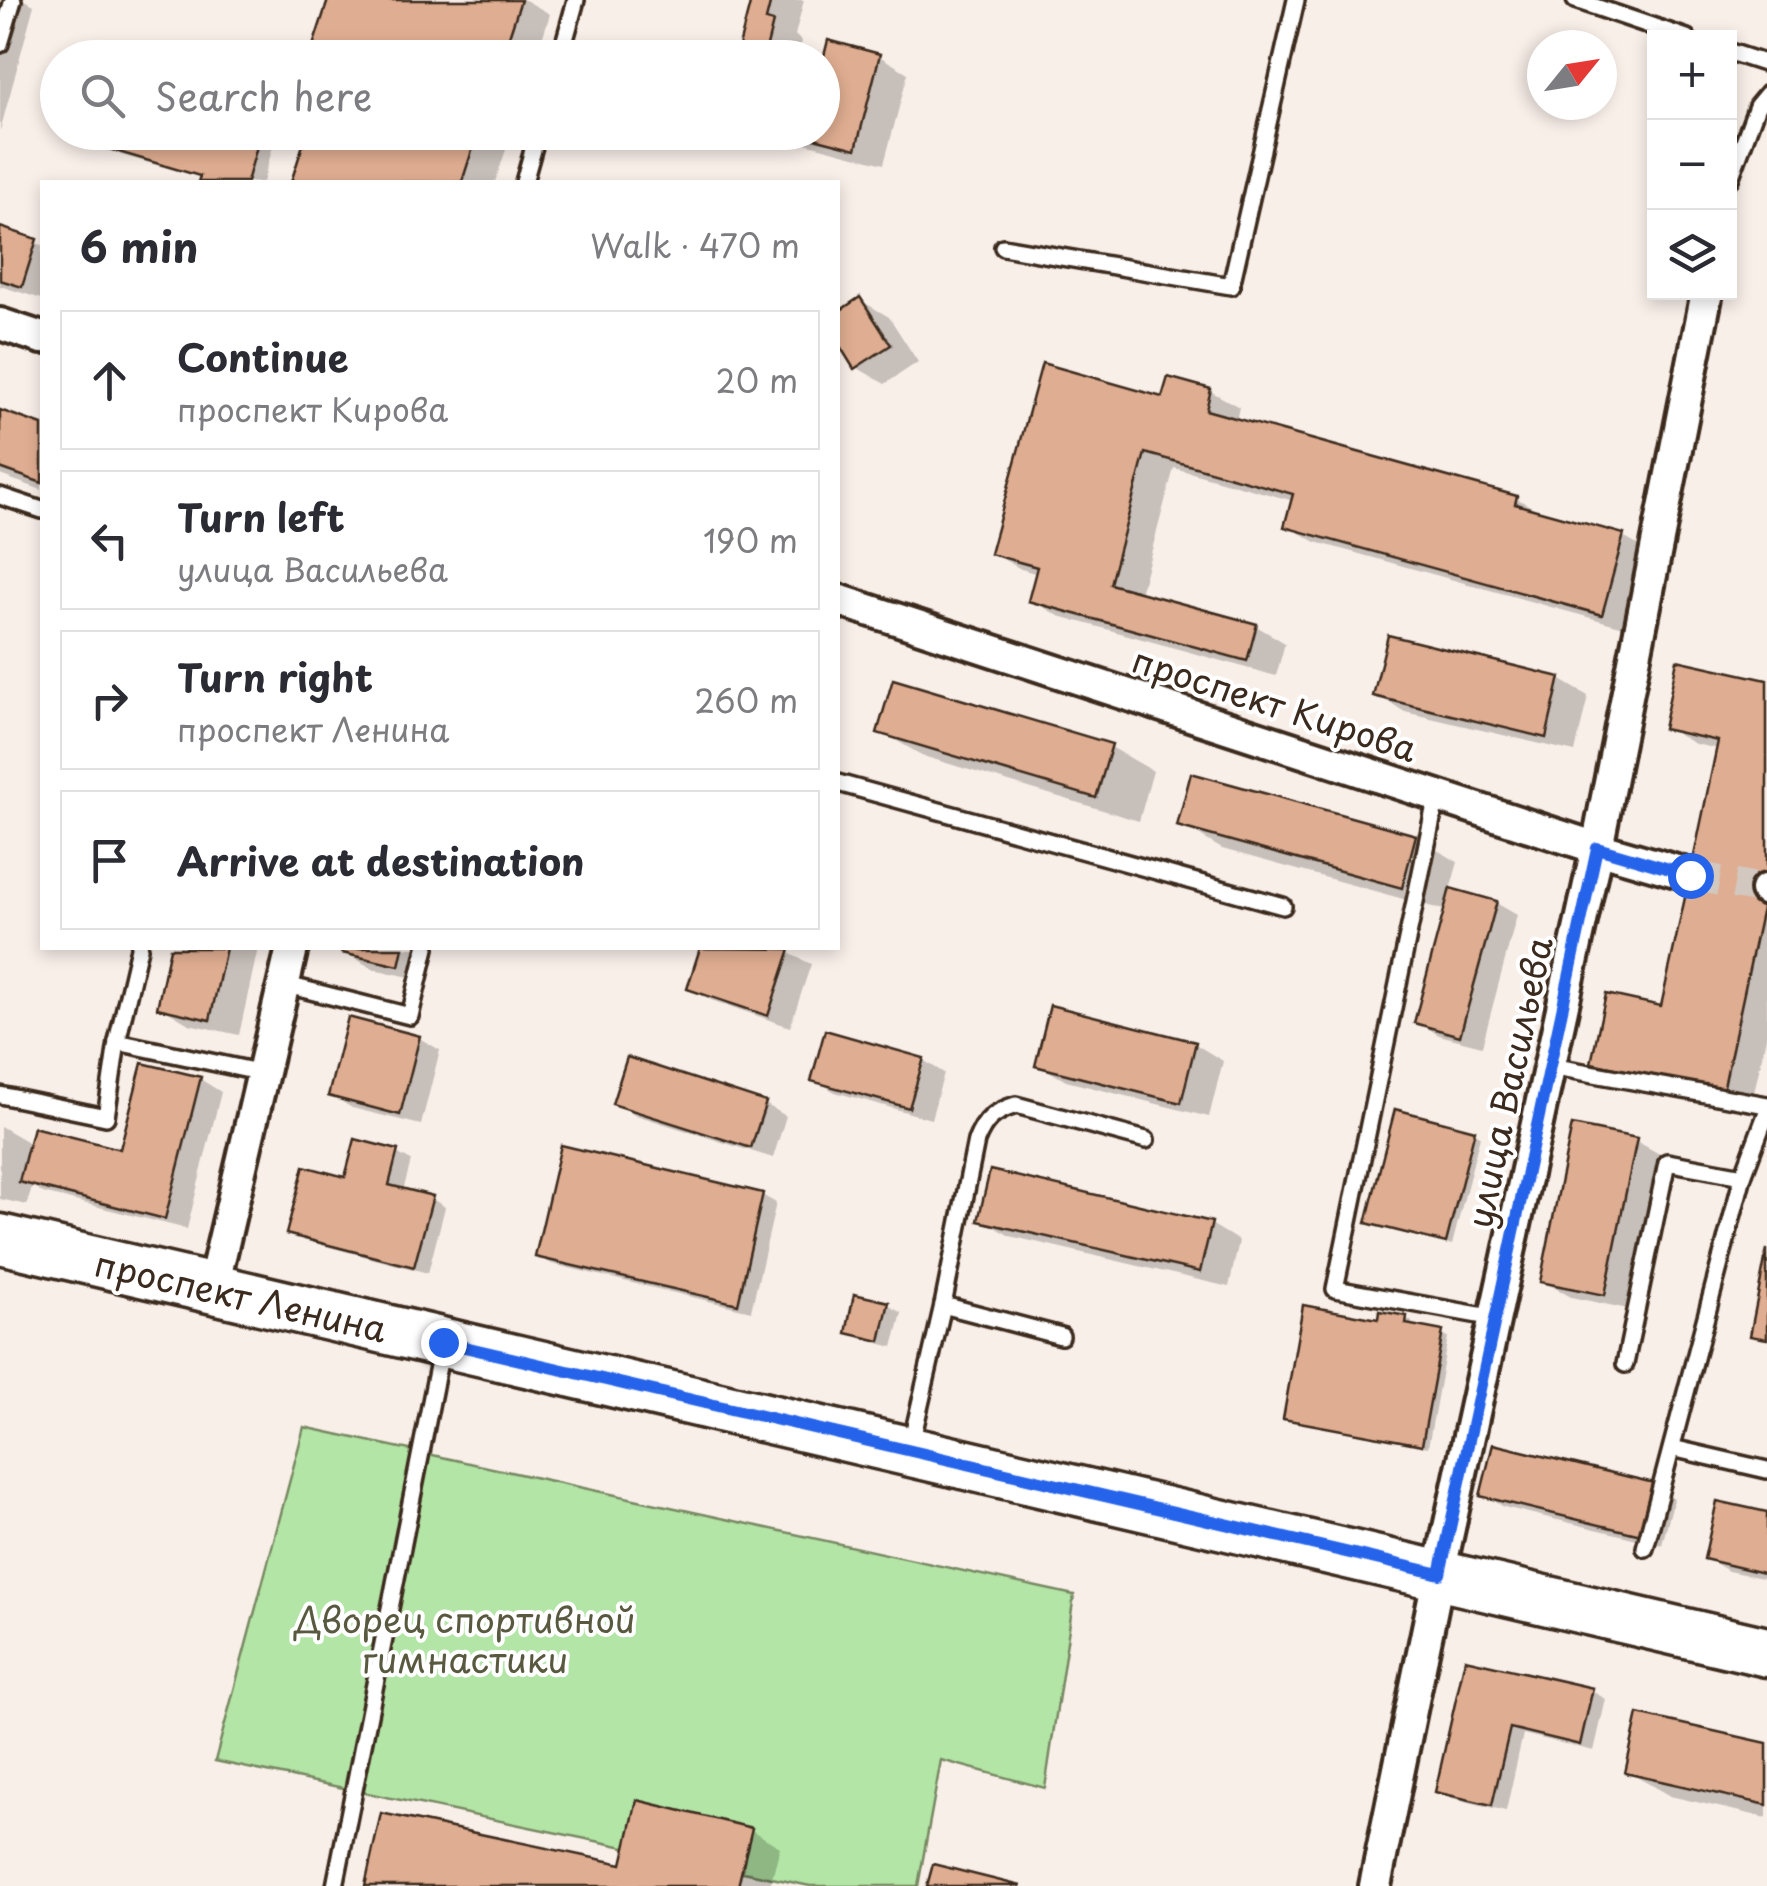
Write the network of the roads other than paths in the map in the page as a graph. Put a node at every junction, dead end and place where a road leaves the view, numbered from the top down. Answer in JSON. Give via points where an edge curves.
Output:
{"nodes":[{"id":1,"x":13,"y":0,"type":"edge"},
{"id":2,"x":576,"y":0,"type":"edge"},
{"id":3,"x":1296,"y":0,"type":"edge"},
{"id":4,"x":1575,"y":0,"type":"edge"},
{"id":5,"x":1663,"y":30,"type":"edge"},
{"id":6,"x":565,"y":40,"type":"edge"},
{"id":7,"x":0,"y":44,"type":"edge"},
{"id":8,"x":1737,"y":54,"type":"edge"},
{"id":9,"x":1767,"y":64,"type":"edge"},
{"id":10,"x":1767,"y":94,"type":"edge"},
{"id":11,"x":533,"y":150,"type":"edge"},
{"id":12,"x":1737,"y":159,"type":"edge"},
{"id":13,"x":525,"y":180,"type":"edge"},
{"id":14,"x":1003,"y":247,"type":"dead end"},
{"id":15,"x":1705,"y":300,"type":"edge"},
{"id":16,"x":0,"y":324,"type":"edge"},
{"id":17,"x":40,"y":337,"type":"edge"},
{"id":18,"x":0,"y":496,"type":"edge"},
{"id":19,"x":40,"y":509,"type":"edge"},
{"id":20,"x":840,"y":601,"type":"edge"},
{"id":21,"x":840,"y":784,"type":"edge"},
{"id":22,"x":1437,"y":795,"type":"junction"},
{"id":23,"x":1597,"y":848,"type":"junction"},
{"id":24,"x":1690,"y":875,"type":"tunnel mouth"},
{"id":25,"x":1282,"y":906,"type":"dead end"},
{"id":26,"x":140,"y":950,"type":"edge"},
{"id":27,"x":292,"y":950,"type":"edge"},
{"id":28,"x":426,"y":950,"type":"edge"},
{"id":29,"x":284,"y":984,"type":"junction"},
{"id":30,"x":117,"y":1042,"type":"junction"},
{"id":31,"x":1550,"y":1066,"type":"junction"},
{"id":32,"x":263,"y":1073,"type":"junction"},
{"id":33,"x":0,"y":1096,"type":"edge"},
{"id":34,"x":1767,"y":1109,"type":"edge"},
{"id":35,"x":1146,"y":1140,"type":"dead end"},
{"id":36,"x":1743,"y":1176,"type":"junction"},
{"id":37,"x":0,"y":1239,"type":"edge"},
{"id":38,"x":213,"y":1287,"type":"junction"},
{"id":39,"x":943,"y":1305,"type":"junction"},
{"id":40,"x":1495,"y":1318,"type":"junction"},
{"id":41,"x":1061,"y":1336,"type":"dead end"},
{"id":42,"x":443,"y":1342,"type":"junction"},
{"id":43,"x":1625,"y":1364,"type":"dead end"},
{"id":44,"x":1672,"y":1448,"type":"junction"},
{"id":45,"x":909,"y":1452,"type":"junction"},
{"id":46,"x":1767,"y":1470,"type":"edge"},
{"id":47,"x":1645,"y":1548,"type":"dead end"},
{"id":48,"x":1440,"y":1574,"type":"junction"},
{"id":49,"x":1767,"y":1652,"type":"edge"},
{"id":50,"x":334,"y":1886,"type":"edge"},
{"id":51,"x":1376,"y":1886,"type":"edge"}],
"edges":[{"from":1,"to":7,"type":"lane"},
{"from":2,"to":6,"type":"lane"},
{"from":3,"to":14,"type":"lane","via":[[1231,286]]},
{"from":4,"to":5,"type":"lane"},
{"from":8,"to":9,"type":"lane"},
{"from":10,"to":12,"type":"lane"},
{"from":11,"to":13,"type":"lane"},
{"from":15,"to":23,"type":"street","name":"улица Васильева"},
{"from":16,"to":17,"type":"street"},
{"from":18,"to":19,"type":"lane"},
{"from":20,"to":22,"type":"street","name":"проспект Кирова"},
{"from":21,"to":25,"type":"lane"},
{"from":22,"to":23,"type":"street","name":"проспект Кирова"},
{"from":22,"to":40,"type":"lane","via":[[1335,1289]]},
{"from":23,"to":24,"type":"street","name":"проспект Кирова"},
{"from":23,"to":31,"type":"street","name":"улица Васильева"},
{"from":26,"to":30,"type":"lane"},
{"from":27,"to":29,"type":"street"},
{"from":28,"to":29,"type":"lane","via":[[410,1016]]},
{"from":29,"to":32,"type":"street"},
{"from":30,"to":32,"type":"lane"},
{"from":30,"to":33,"type":"lane","via":[[106,1117]]},
{"from":31,"to":34,"type":"lane"},
{"from":31,"to":40,"type":"street","name":"улица Васильева"},
{"from":32,"to":38,"type":"street"},
{"from":34,"to":36,"type":"lane"},
{"from":35,"to":39,"type":"lane","via":[[1016,1105],[994,1112],[976,1140]]},
{"from":36,"to":43,"type":"lane","via":[[1667,1162]]},
{"from":36,"to":44,"type":"lane"},
{"from":37,"to":38,"type":"main road","name":"проспект Ленина"},
{"from":38,"to":42,"type":"main road","name":"проспект Ленина"},
{"from":39,"to":41,"type":"lane"},
{"from":39,"to":45,"type":"lane"},
{"from":40,"to":48,"type":"street","name":"улица Васильева"},
{"from":42,"to":45,"type":"main road","name":"проспект Ленина"},
{"from":42,"to":50,"type":"lane"},
{"from":44,"to":46,"type":"lane"},
{"from":44,"to":47,"type":"lane"},
{"from":45,"to":48,"type":"main road","name":"проспект Ленина"},
{"from":48,"to":49,"type":"main road","name":"проспект Ленина"},
{"from":48,"to":51,"type":"street","name":"улица Васильева"}]}
